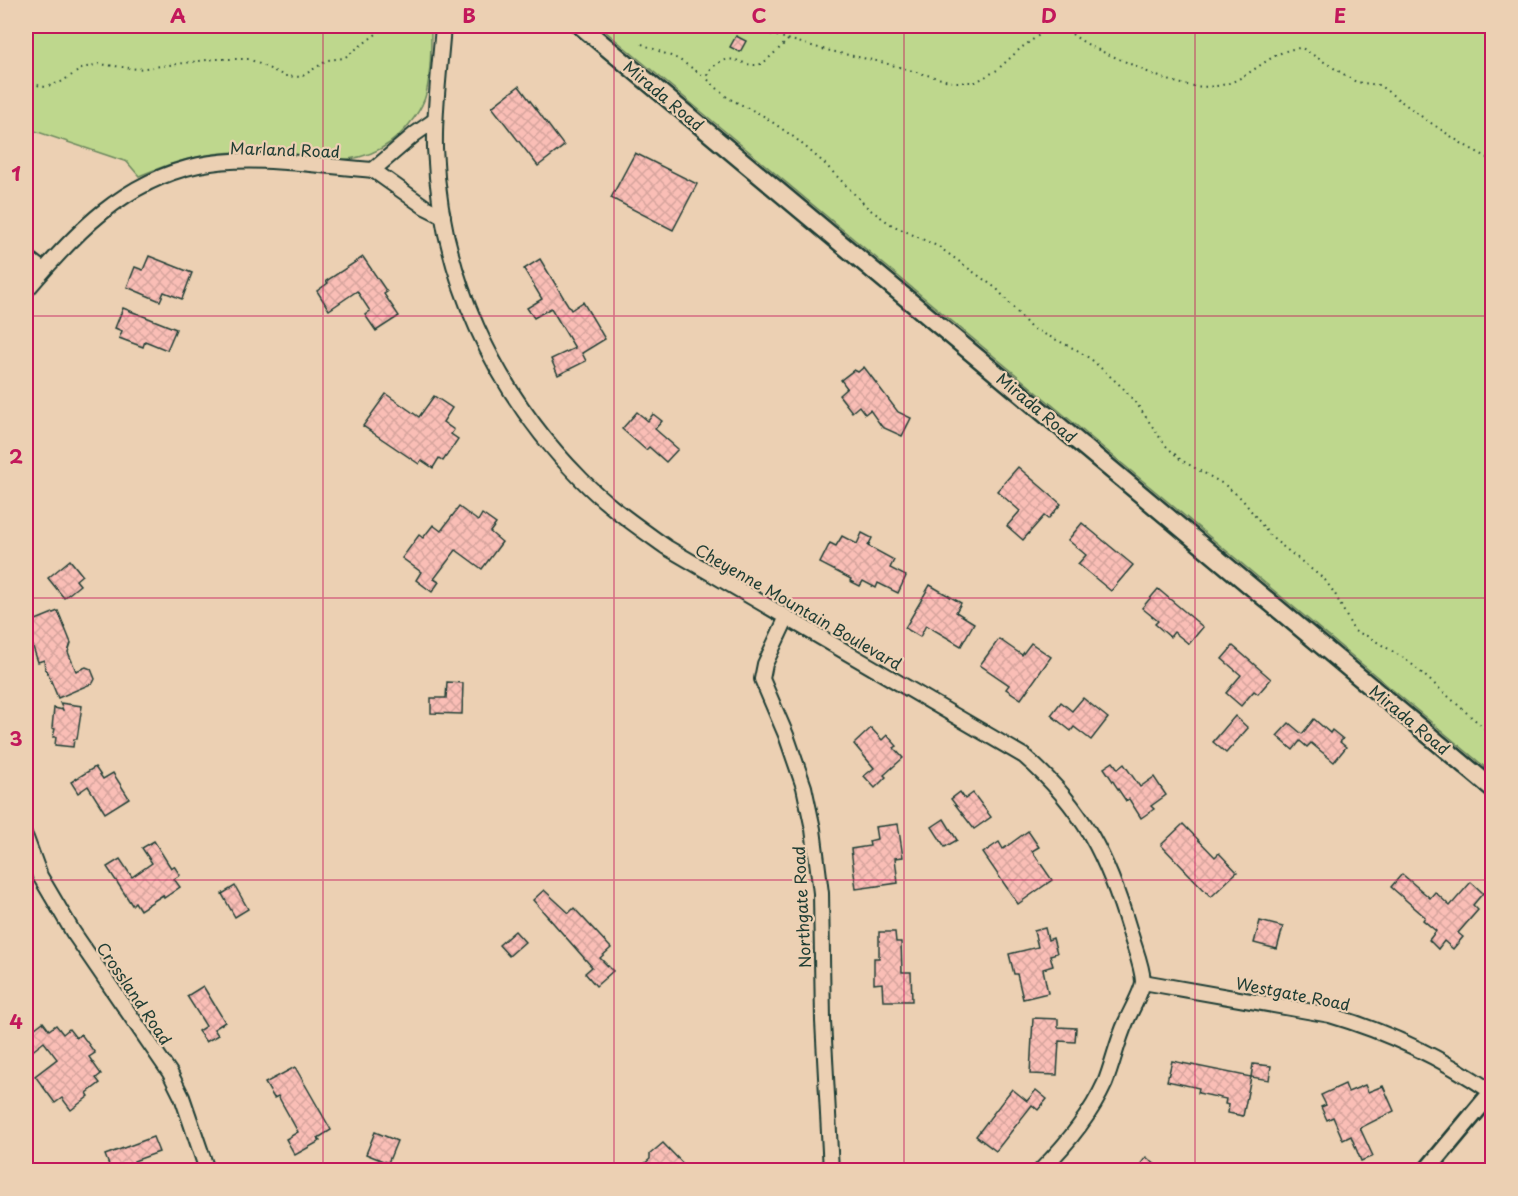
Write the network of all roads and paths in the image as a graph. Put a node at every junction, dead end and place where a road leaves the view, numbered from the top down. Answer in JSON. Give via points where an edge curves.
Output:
{"nodes":[{"id":1,"x":387,"y":26,"type":"edge"},
{"id":2,"x":443,"y":26,"type":"edge"},
{"id":3,"x":581,"y":26,"type":"edge"},
{"id":4,"x":741,"y":26,"type":"edge"},
{"id":5,"x":1052,"y":26,"type":"edge"},
{"id":6,"x":1063,"y":26,"type":"edge"},
{"id":7,"x":788,"y":40,"type":"junction"},
{"id":8,"x":642,"y":44,"type":"dead end"},
{"id":9,"x":707,"y":75,"type":"junction"},
{"id":10,"x":26,"y":82,"type":"edge"},
{"id":11,"x":435,"y":120,"type":"junction"},
{"id":12,"x":1492,"y":160,"type":"edge"},
{"id":13,"x":373,"y":170,"type":"junction"},
{"id":14,"x":443,"y":216,"type":"junction"},
{"id":15,"x":26,"y":257,"type":"edge"},
{"id":16,"x":43,"y":270,"type":"junction"},
{"id":17,"x":26,"y":291,"type":"edge"},
{"id":18,"x":786,"y":619,"type":"junction"},
{"id":19,"x":1492,"y":735,"type":"edge"},
{"id":20,"x":1492,"y":788,"type":"edge"},
{"id":21,"x":26,"y":838,"type":"edge"},
{"id":22,"x":1143,"y":982,"type":"junction"},
{"id":23,"x":1492,"y":1092,"type":"edge"},
{"id":24,"x":207,"y":1170,"type":"edge"},
{"id":25,"x":831,"y":1170,"type":"edge"},
{"id":26,"x":1041,"y":1170,"type":"edge"},
{"id":27,"x":1427,"y":1170,"type":"edge"}],
"edges":[{"from":1,"to":10,"type":"path","via":[[344,58],[328,60],[301,77],[285,76],[249,59],[215,59],[138,69],[99,64],[45,87]]},
{"from":2,"to":11,"type":"street","name":"Cheyenne Mountain Boulevard"},
{"from":3,"to":20,"type":"street","name":"Mirada Road"},
{"from":4,"to":7,"type":"path"},
{"from":5,"to":7,"type":"path","via":[[976,82],[952,82]]},
{"from":6,"to":12,"type":"path","via":[[1091,47],[1165,80],[1194,86],[1233,82],[1284,51],[1302,48],[1356,82],[1379,85]]},
{"from":7,"to":9,"type":"path","via":[[763,63],[723,59]]},
{"from":8,"to":9,"type":"path"},
{"from":9,"to":19,"type":"path","via":[[711,84],[728,98],[762,115],[824,162],[869,209],[939,247],[997,289],[1030,327],[1092,360],[1123,388],[1165,445],[1181,460],[1242,499],[1270,537],[1325,580],[1354,631],[1412,664]]},
{"from":11,"to":13,"type":"street"},
{"from":11,"to":14,"type":"street","name":"Cheyenne Mountain Boulevard"},
{"from":13,"to":14,"type":"street"},
{"from":13,"to":16,"type":"street","name":"Marland Road","via":[[256,161],[200,165],[173,172],[117,200],[74,236]]},
{"from":14,"to":18,"type":"street","name":"Cheyenne Mountain Boulevard","via":[[463,298],[480,338],[497,372],[543,437],[582,481],[636,526]]},
{"from":15,"to":16,"type":"street"},
{"from":16,"to":17,"type":"street","name":"Marland Road"},
{"from":18,"to":22,"type":"street","name":"Cheyenne Mountain Boulevard","via":[[1007,745],[1055,784],[1084,822],[1107,864]]},
{"from":18,"to":25,"type":"street","name":"Northgate Road","via":[[762,679],[804,788],[818,865]]},
{"from":21,"to":24,"type":"street","name":"Crossland Road","via":[[40,876],[73,932],[170,1073]]},
{"from":22,"to":23,"type":"street","name":"Westgate Road","via":[[1353,1022],[1407,1043]]},
{"from":22,"to":26,"type":"street","via":[[1095,1102],[1064,1146]]},
{"from":23,"to":27,"type":"street"}]}
